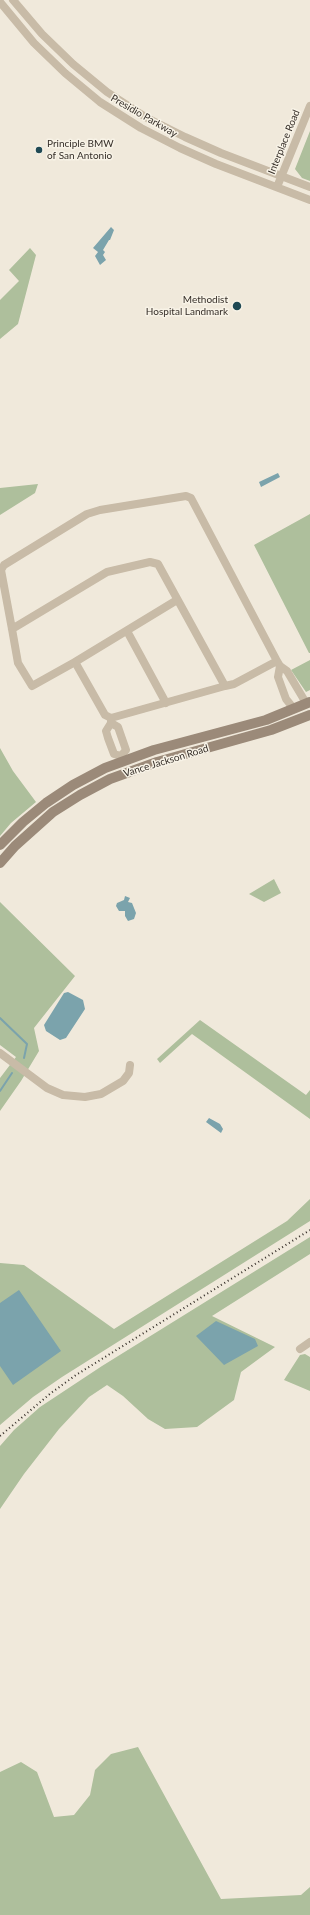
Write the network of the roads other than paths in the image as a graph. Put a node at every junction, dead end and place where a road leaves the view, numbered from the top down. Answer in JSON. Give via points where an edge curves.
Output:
{"nodes":[{"id":1,"x":13,"y":0,"type":"edge"},
{"id":2,"x":0,"y":2,"type":"edge"},
{"id":3,"x":310,"y":106,"type":"edge"},
{"id":4,"x":281,"y":176,"type":"junction"},
{"id":5,"x":277,"y":187,"type":"junction"},
{"id":6,"x":310,"y":187,"type":"edge"},
{"id":7,"x":310,"y":200,"type":"edge"},
{"id":8,"x":177,"y":600,"type":"junction"},
{"id":9,"x":12,"y":629,"type":"junction"},
{"id":10,"x":127,"y":631,"type":"junction"},
{"id":11,"x":75,"y":662,"type":"junction"},
{"id":12,"x":279,"y":663,"type":"junction"},
{"id":13,"x":292,"y":680,"type":"junction"},
{"id":14,"x":225,"y":686,"type":"junction"},
{"id":15,"x":281,"y":686,"type":"junction"},
{"id":16,"x":308,"y":702,"type":"edge"},
{"id":17,"x":166,"y":703,"type":"junction"},
{"id":18,"x":294,"y":709,"type":"junction"},
{"id":19,"x":310,"y":715,"type":"edge"},
{"id":20,"x":111,"y":721,"type":"junction"},
{"id":21,"x":120,"y":733,"type":"junction"},
{"id":22,"x":108,"y":738,"type":"junction"},
{"id":23,"x":122,"y":758,"type":"junction"},
{"id":24,"x":0,"y":845,"type":"edge"},
{"id":25,"x":0,"y":864,"type":"edge"},
{"id":26,"x":0,"y":1053,"type":"edge"},
{"id":27,"x":130,"y":1065,"type":"dead end"},
{"id":28,"x":310,"y":1342,"type":"edge"},
{"id":29,"x":300,"y":1349,"type":"dead end"}],
"edges":[{"from":1,"to":4,"type":"street","name":"Presidio Parkway","via":[[47,39],[107,92],[147,118],[185,137]]},
{"from":2,"to":5,"type":"street","name":"Presidio Parkway","via":[[34,43],[64,73],[100,102],[141,128],[180,148]]},
{"from":3,"to":4,"type":"street","name":"Interplace Road"},
{"from":4,"to":5,"type":"street","name":"Interplace Road"},
{"from":4,"to":6,"type":"street","name":"Presidio Parkway"},
{"from":5,"to":7,"type":"street","name":"Presidio Parkway"},
{"from":8,"to":9,"type":"street","via":[[158,564],[150,562],[107,572]]},
{"from":8,"to":10,"type":"street"},
{"from":8,"to":14,"type":"street"},
{"from":9,"to":11,"type":"street","via":[[18,663],[32,686]]},
{"from":9,"to":12,"type":"street","via":[[1,570],[4,565],[88,514],[186,496],[191,498]]},
{"from":10,"to":11,"type":"street"},
{"from":10,"to":17,"type":"street"},
{"from":11,"to":20,"type":"street"},
{"from":12,"to":13,"type":"street","via":[[287,670]]},
{"from":12,"to":14,"type":"street"},
{"from":12,"to":15,"type":"street","via":[[277,675]]},
{"from":13,"to":15,"type":"street"},
{"from":13,"to":16,"type":"street"},
{"from":14,"to":17,"type":"street"},
{"from":15,"to":18,"type":"street","via":[[286,699]]},
{"from":16,"to":18,"type":"main road","name":"Vance Jackson Road"},
{"from":17,"to":20,"type":"street"},
{"from":18,"to":23,"type":"main road","name":"Vance Jackson Road","via":[[266,720]]},
{"from":19,"to":25,"type":"main road","name":"Vance Jackson Road","via":[[271,730],[157,762],[110,780],[53,812],[15,846]]},
{"from":20,"to":21,"type":"street"},
{"from":20,"to":22,"type":"street","via":[[106,731]]},
{"from":21,"to":22,"type":"street"},
{"from":21,"to":23,"type":"street","via":[[126,750]]},
{"from":22,"to":23,"type":"street","via":[[114,754]]},
{"from":23,"to":24,"type":"main road","name":"Vance Jackson Road","via":[[46,802]]},
{"from":26,"to":27,"type":"street","via":[[47,1088],[63,1095],[85,1097],[101,1094],[123,1080],[129,1073]]},
{"from":28,"to":29,"type":"street"}]}
